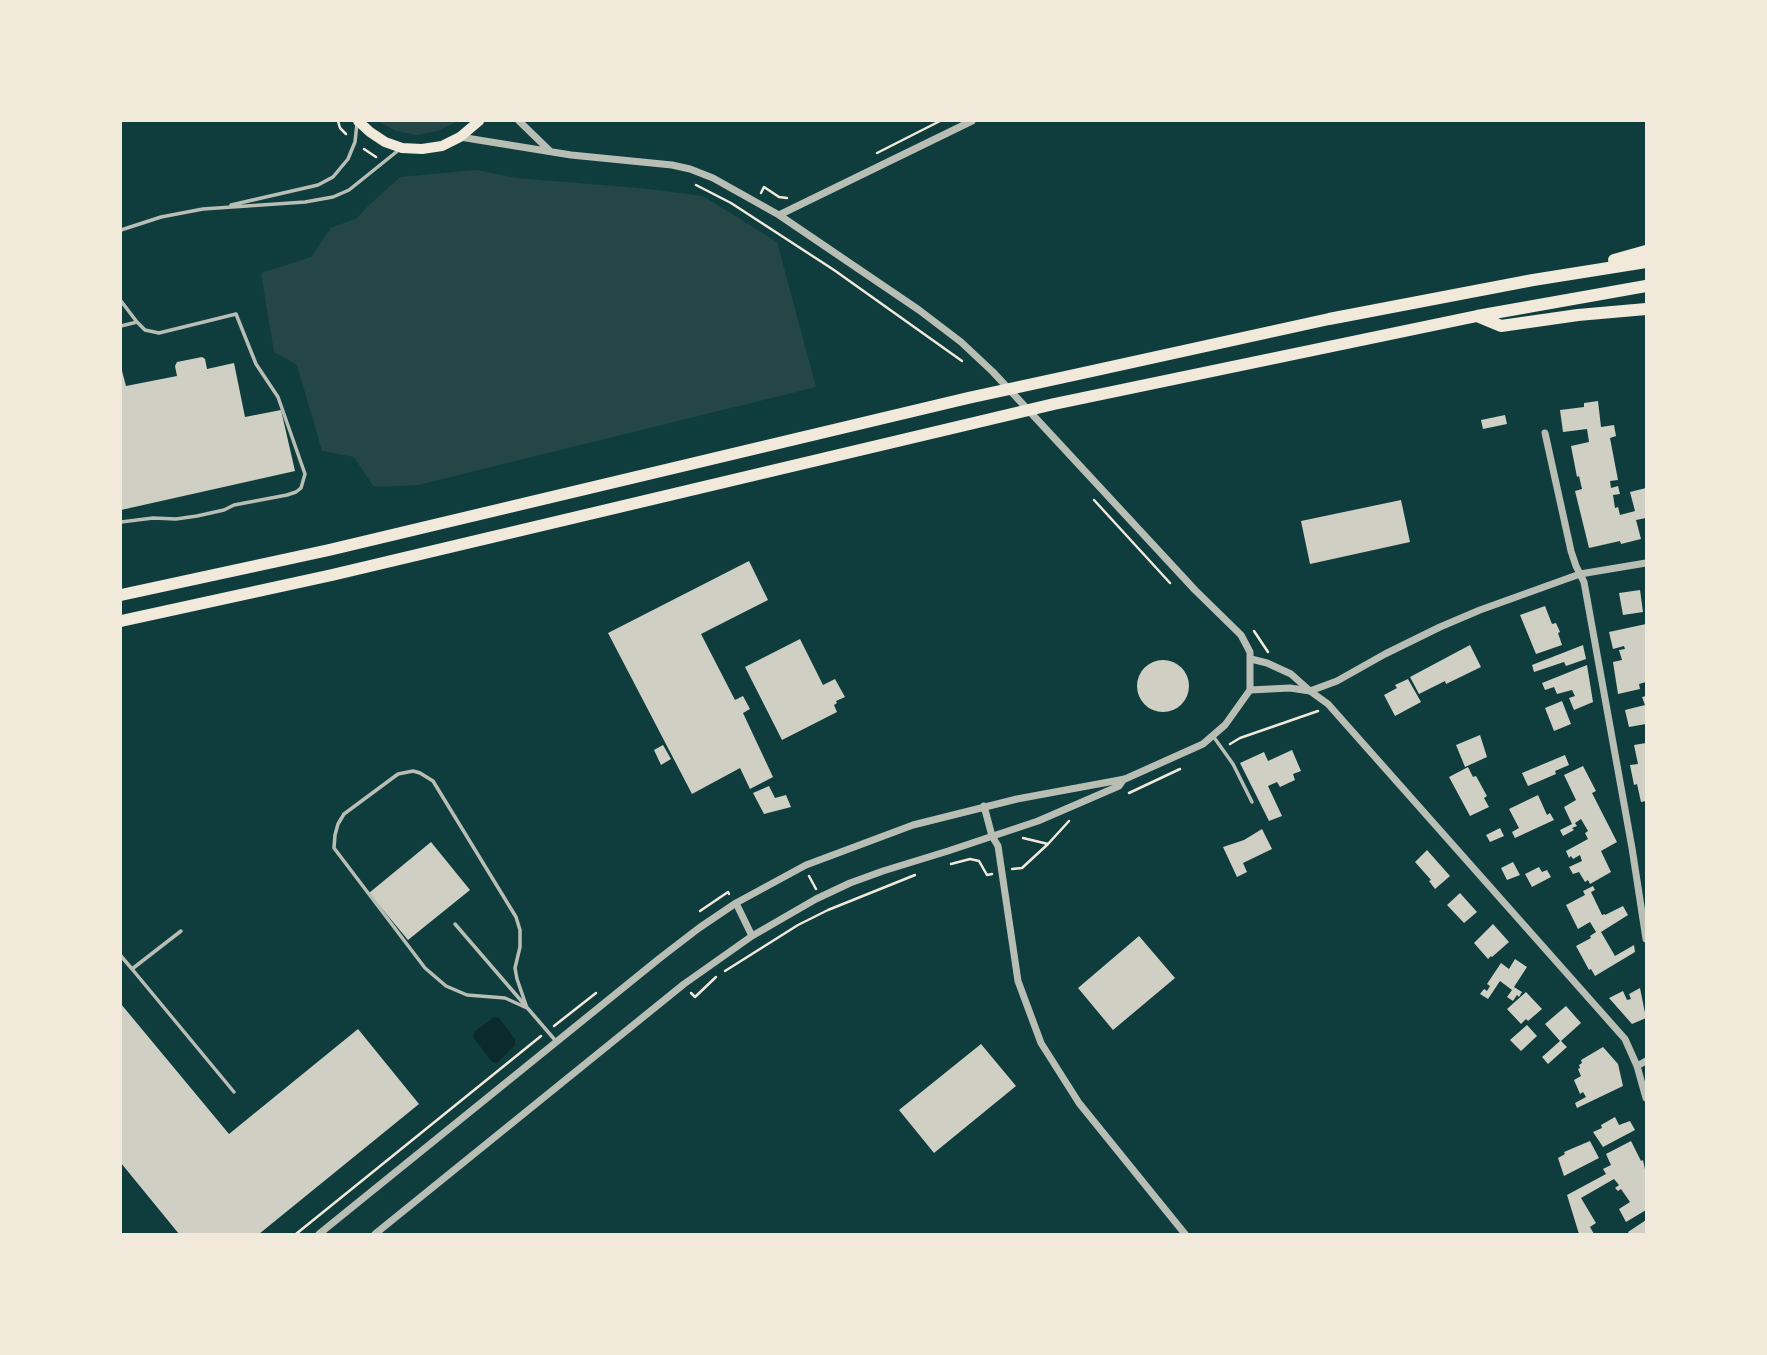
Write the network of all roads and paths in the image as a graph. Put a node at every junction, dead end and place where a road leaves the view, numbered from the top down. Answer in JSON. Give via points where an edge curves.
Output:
{"nodes":[{"id":1,"x":338,"y":121,"type":"edge"},
{"id":2,"x":357,"y":121,"type":"edge"},
{"id":3,"x":479,"y":121,"type":"edge"},
{"id":4,"x":519,"y":121,"type":"edge"},
{"id":5,"x":940,"y":121,"type":"edge"},
{"id":6,"x":972,"y":121,"type":"edge"},
{"id":7,"x":460,"y":137,"type":"junction"},
{"id":8,"x":355,"y":142,"type":"junction"},
{"id":9,"x":402,"y":148,"type":"junction"},
{"id":10,"x":551,"y":151,"type":"junction"},
{"id":11,"x":878,"y":152,"type":"dead end"},
{"id":12,"x":384,"y":162,"type":"junction"},
{"id":13,"x":689,"y":181,"type":"dead end"},
{"id":14,"x":761,"y":193,"type":"dead end"},
{"id":15,"x":791,"y":196,"type":"dead end"},
{"id":16,"x":220,"y":207,"type":"junction"},
{"id":17,"x":779,"y":215,"type":"junction"},
{"id":18,"x":121,"y":230,"type":"edge"},
{"id":19,"x":1646,"y":251,"type":"edge"},
{"id":20,"x":1646,"y":262,"type":"edge"},
{"id":21,"x":1533,"y":280,"type":"junction"},
{"id":22,"x":1646,"y":286,"type":"edge"},
{"id":23,"x":121,"y":301,"type":"edge"},
{"id":24,"x":1646,"y":309,"type":"edge"},
{"id":25,"x":1476,"y":316,"type":"junction"},
{"id":26,"x":137,"y":322,"type":"junction"},
{"id":27,"x":121,"y":326,"type":"edge"},
{"id":28,"x":967,"y":365,"type":"dead end"},
{"id":29,"x":1545,"y":433,"type":"dead end"},
{"id":30,"x":121,"y":522,"type":"edge"},
{"id":31,"x":1646,"y":563,"type":"edge"},
{"id":32,"x":1580,"y":574,"type":"junction"},
{"id":33,"x":121,"y":595,"type":"edge"},
{"id":34,"x":121,"y":621,"type":"edge"},
{"id":35,"x":1250,"y":626,"type":"dead end"},
{"id":36,"x":1275,"y":657,"type":"dead end"},
{"id":37,"x":1251,"y":659,"type":"junction"},
{"id":38,"x":1250,"y":690,"type":"junction"},
{"id":39,"x":1310,"y":691,"type":"junction"},
{"id":40,"x":1315,"y":713,"type":"dead end"},
{"id":41,"x":1213,"y":736,"type":"junction"},
{"id":42,"x":1222,"y":748,"type":"junction"},
{"id":43,"x":1179,"y":769,"type":"dead end"},
{"id":44,"x":1125,"y":779,"type":"junction"},
{"id":45,"x":1125,"y":795,"type":"dead end"},
{"id":46,"x":1252,"y":802,"type":"dead end"},
{"id":47,"x":984,"y":806,"type":"junction"},
{"id":48,"x":1069,"y":820,"type":"dead end"},
{"id":49,"x":992,"y":836,"type":"junction"},
{"id":50,"x":1021,"y":837,"type":"dead end"},
{"id":51,"x":1048,"y":844,"type":"junction"},
{"id":52,"x":949,"y":864,"type":"dead end"},
{"id":53,"x":1022,"y":868,"type":"dead end"},
{"id":54,"x":1003,"y":871,"type":"junction"},
{"id":55,"x":917,"y":874,"type":"dead end"},
{"id":56,"x":736,"y":902,"type":"junction"},
{"id":57,"x":701,"y":911,"type":"dead end"},
{"id":58,"x":455,"y":924,"type":"dead end"},
{"id":59,"x":181,"y":930,"type":"dead end"},
{"id":60,"x":752,"y":936,"type":"junction"},
{"id":61,"x":1646,"y":939,"type":"edge"},
{"id":62,"x":121,"y":956,"type":"edge"},
{"id":63,"x":132,"y":969,"type":"junction"},
{"id":64,"x":684,"y":984,"type":"junction"},
{"id":65,"x":597,"y":992,"type":"dead end"},
{"id":66,"x":527,"y":1008,"type":"junction"},
{"id":67,"x":548,"y":1031,"type":"junction"},
{"id":68,"x":556,"y":1042,"type":"junction"},
{"id":69,"x":1646,"y":1061,"type":"edge"},
{"id":70,"x":1637,"y":1066,"type":"junction"},
{"id":71,"x":234,"y":1092,"type":"dead end"},
{"id":72,"x":1646,"y":1098,"type":"edge"},
{"id":73,"x":296,"y":1234,"type":"edge"},
{"id":74,"x":319,"y":1234,"type":"edge"},
{"id":75,"x":375,"y":1234,"type":"edge"},
{"id":76,"x":1185,"y":1234,"type":"edge"}],
"edges":[{"from":1,"to":8,"type":"path"},
{"from":2,"to":8,"type":"lane"},
{"from":2,"to":9,"type":"main road","via":[[385,142]]},
{"from":3,"to":7,"type":"main road"},
{"from":4,"to":10,"type":"street"},
{"from":5,"to":11,"type":"path"},
{"from":6,"to":17,"type":"street"},
{"from":7,"to":9,"type":"main road","via":[[442,146]]},
{"from":7,"to":10,"type":"street"},
{"from":8,"to":12,"type":"path"},
{"from":8,"to":16,"type":"lane","via":[[333,177],[318,186]]},
{"from":9,"to":12,"type":"lane"},
{"from":10,"to":17,"type":"street","via":[[690,169]]},
{"from":12,"to":16,"type":"lane","via":[[349,190],[332,197]]},
{"from":13,"to":28,"type":"path","via":[[834,270]]},
{"from":14,"to":15,"type":"path","via":[[764,187],[779,197]]},
{"from":16,"to":18,"type":"lane"},
{"from":17,"to":37,"type":"street","via":[[919,310],[993,372],[1241,635]]},
{"from":19,"to":21,"type":"highway"},
{"from":20,"to":21,"type":"highway"},
{"from":21,"to":33,"type":"highway","via":[[1329,319],[968,398],[330,550]]},
{"from":22,"to":25,"type":"highway"},
{"from":23,"to":26,"type":"lane"},
{"from":24,"to":25,"type":"highway","via":[[1501,326]]},
{"from":25,"to":34,"type":"highway","via":[[977,421]]},
{"from":26,"to":27,"type":"lane"},
{"from":26,"to":30,"type":"lane","via":[[145,330],[159,333],[236,314],[256,364],[278,397],[305,474],[301,488],[287,495],[197,516]]},
{"from":29,"to":32,"type":"street"},
{"from":31,"to":32,"type":"street"},
{"from":32,"to":39,"type":"street","via":[[1440,626]]},
{"from":32,"to":61,"type":"street"},
{"from":35,"to":36,"type":"path"},
{"from":37,"to":38,"type":"street"},
{"from":37,"to":39,"type":"street","via":[[1291,674]]},
{"from":38,"to":39,"type":"street"},
{"from":38,"to":41,"type":"street"},
{"from":39,"to":70,"type":"street","via":[[1328,704],[1625,1039]]},
{"from":40,"to":42,"type":"path"},
{"from":41,"to":42,"type":"lane"},
{"from":41,"to":44,"type":"street"},
{"from":42,"to":46,"type":"lane"},
{"from":43,"to":45,"type":"path"},
{"from":44,"to":47,"type":"street"},
{"from":44,"to":49,"type":"street","via":[[1119,786],[1038,821]]},
{"from":47,"to":49,"type":"street"},
{"from":47,"to":56,"type":"street","via":[[913,825],[806,864]]},
{"from":48,"to":51,"type":"path"},
{"from":49,"to":54,"type":"street"},
{"from":49,"to":60,"type":"street","via":[[850,883]]},
{"from":50,"to":51,"type":"path"},
{"from":51,"to":53,"type":"path"},
{"from":52,"to":54,"type":"path","via":[[970,859],[979,861],[987,875]]},
{"from":54,"to":76,"type":"street","via":[[1017,981],[1041,1043],[1079,1103]]},
{"from":55,"to":64,"type":"path","via":[[798,925],[717,976],[695,997]]},
{"from":56,"to":57,"type":"path","via":[[728,892]]},
{"from":56,"to":60,"type":"street"},
{"from":56,"to":68,"type":"street"},
{"from":58,"to":66,"type":"lane"},
{"from":59,"to":63,"type":"lane"},
{"from":60,"to":64,"type":"street"},
{"from":62,"to":63,"type":"lane"},
{"from":63,"to":71,"type":"lane"},
{"from":64,"to":75,"type":"street"},
{"from":65,"to":67,"type":"path"},
{"from":66,"to":66,"type":"lane","via":[[505,998],[467,995],[446,986],[425,968],[334,848],[344,814],[398,774],[413,771],[433,780],[516,917],[520,947],[515,968]]},
{"from":66,"to":67,"type":"lane"},
{"from":67,"to":68,"type":"lane"},
{"from":67,"to":73,"type":"path"},
{"from":68,"to":74,"type":"street"},
{"from":69,"to":70,"type":"street"},
{"from":70,"to":72,"type":"street"}]}
